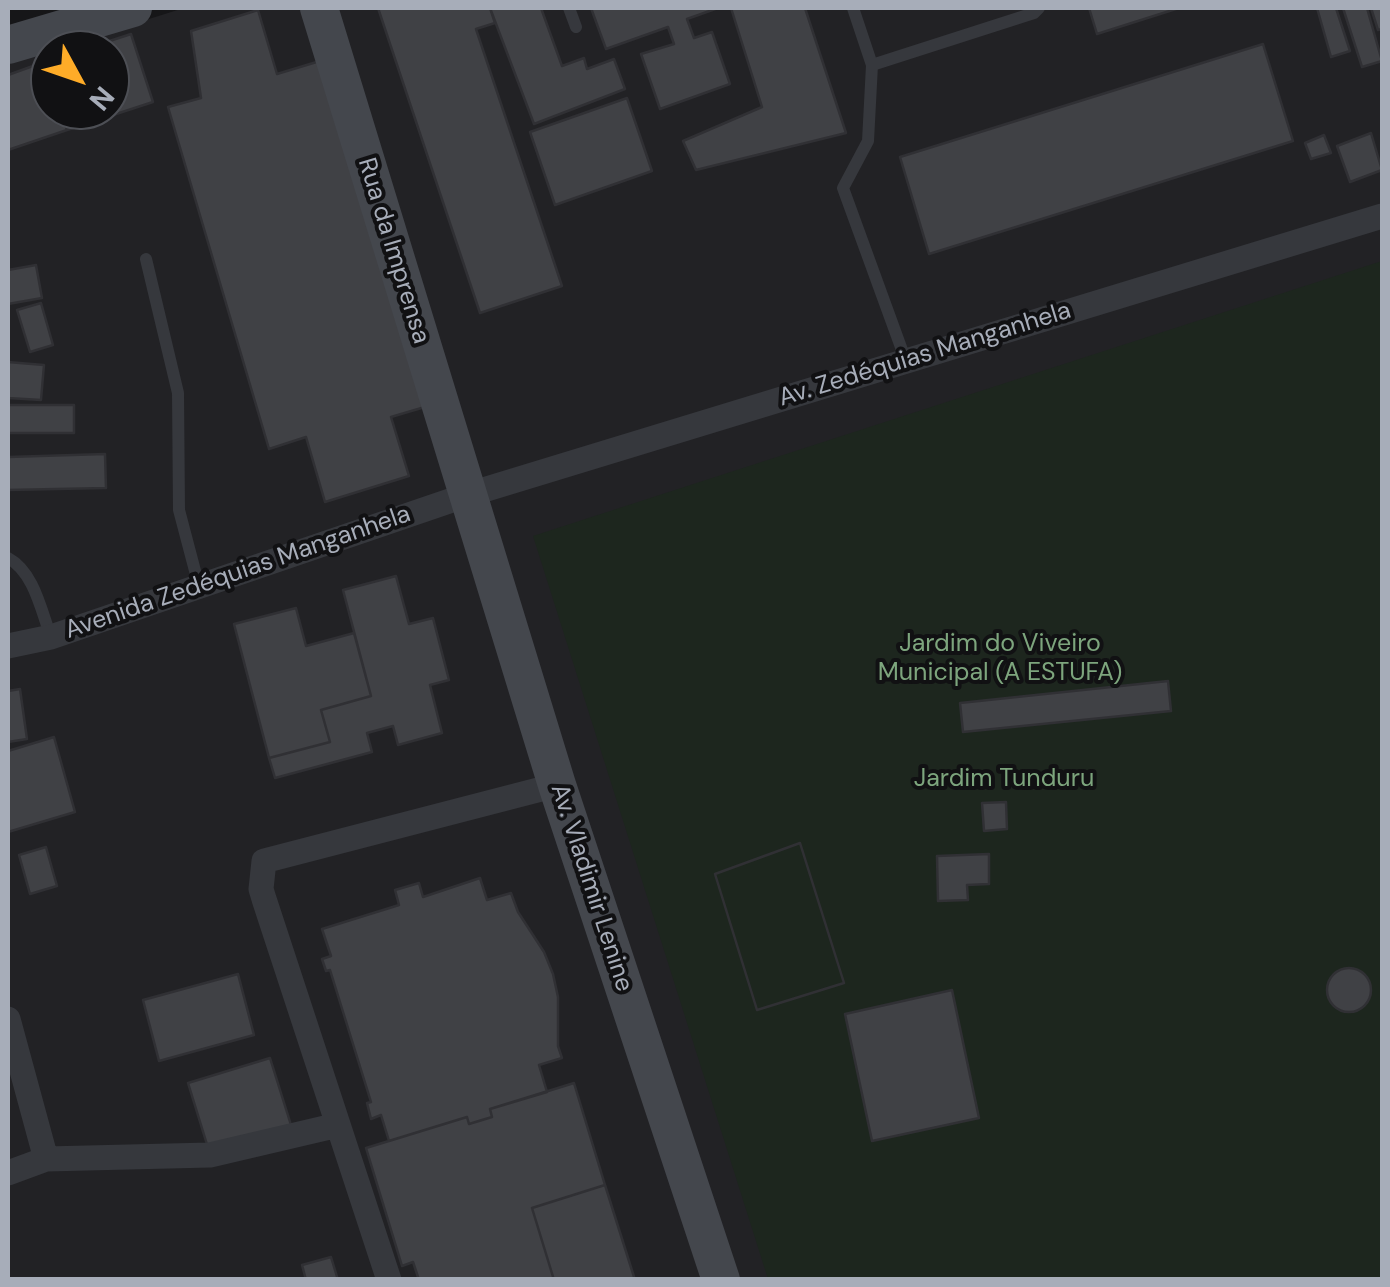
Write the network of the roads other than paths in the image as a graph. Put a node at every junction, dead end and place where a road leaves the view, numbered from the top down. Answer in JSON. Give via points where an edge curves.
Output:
{"nodes":[{"id":1,"x":132,"y":8,"type":"edge"},
{"id":2,"x":319,"y":8,"type":"edge"},
{"id":3,"x":570,"y":8,"type":"edge"},
{"id":4,"x":853,"y":8,"type":"edge"},
{"id":5,"x":1035,"y":9,"type":"edge"},
{"id":6,"x":576,"y":28,"type":"dead end"},
{"id":7,"x":8,"y":45,"type":"edge"},
{"id":8,"x":872,"y":65,"type":"junction"},
{"id":9,"x":1382,"y":216,"type":"edge"},
{"id":10,"x":146,"y":258,"type":"dead end"},
{"id":11,"x":906,"y":361,"type":"junction"},
{"id":12,"x":467,"y":495,"type":"junction"},
{"id":13,"x":8,"y":558,"type":"edge"},
{"id":14,"x":199,"y":586,"type":"junction"},
{"id":15,"x":52,"y":637,"type":"junction"},
{"id":16,"x":8,"y":646,"type":"edge"},
{"id":17,"x":557,"y":785,"type":"junction"},
{"id":18,"x":8,"y":1019,"type":"edge"},
{"id":19,"x":338,"y":1125,"type":"junction"},
{"id":20,"x":46,"y":1159,"type":"junction"},
{"id":21,"x":8,"y":1173,"type":"edge"},
{"id":22,"x":389,"y":1280,"type":"edge"},
{"id":23,"x":721,"y":1280,"type":"edge"}],
"edges":[{"from":1,"to":7,"type":"main road"},
{"from":2,"to":12,"type":"main road","name":"Rua da Imprensa"},
{"from":3,"to":6,"type":"lane"},
{"from":4,"to":8,"type":"lane"},
{"from":5,"to":8,"type":"lane"},
{"from":8,"to":11,"type":"lane","via":[[868,141],[843,188]]},
{"from":9,"to":11,"type":"street","name":"Av. Zedéquias Manganhela"},
{"from":10,"to":14,"type":"lane","via":[[178,393],[178,510]]},
{"from":11,"to":12,"type":"street","name":"Av. Zedéquias Manganhela"},
{"from":12,"to":14,"type":"street","name":"Avenida Zedéquias Manganhela"},
{"from":12,"to":17,"type":"main road","name":"Av. Vladimir Lenine"},
{"from":13,"to":15,"type":"lane","via":[[27,574]]},
{"from":14,"to":15,"type":"street","name":"Avenida Zedéquias Manganhela"},
{"from":15,"to":16,"type":"street","name":"Avenida Zedéquias Manganhela"},
{"from":17,"to":19,"type":"street","via":[[264,861],[264,899]]},
{"from":17,"to":23,"type":"main road","name":"Av. Vladimir Lenine"},
{"from":18,"to":20,"type":"street"},
{"from":19,"to":20,"type":"street","via":[[210,1155]]},
{"from":19,"to":22,"type":"street"},
{"from":20,"to":21,"type":"street"}]}
